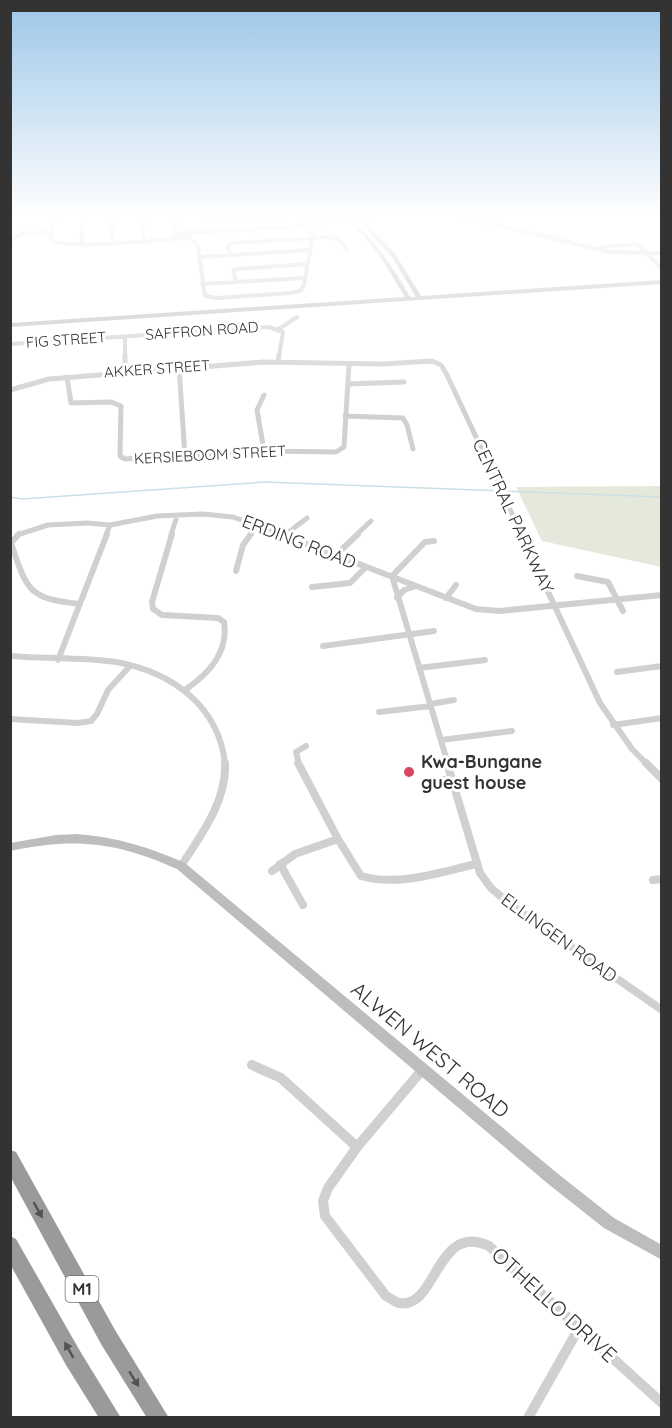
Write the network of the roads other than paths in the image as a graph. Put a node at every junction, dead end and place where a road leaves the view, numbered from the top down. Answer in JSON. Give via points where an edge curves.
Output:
{"nodes":[{"id":1,"x":225,"y":283,"type":"edge"},
{"id":2,"x":304,"y":283,"type":"edge"},
{"id":3,"x":400,"y":283,"type":"edge"},
{"id":4,"x":409,"y":283,"type":"edge"},
{"id":5,"x":652,"y":283,"type":"edge"},
{"id":6,"x":202,"y":284,"type":"joint"},
{"id":7,"x":408,"y":298,"type":"junction"},
{"id":8,"x":418,"y":298,"type":"junction"},
{"id":9,"x":297,"y":317,"type":"dead end"},
{"id":10,"x":10,"y":325,"type":"edge"},
{"id":11,"x":279,"y":329,"type":"junction"},
{"id":12,"x":125,"y":338,"type":"junction"},
{"id":13,"x":10,"y":344,"type":"edge"},
{"id":14,"x":278,"y":363,"type":"junction"},
{"id":15,"x":305,"y":363,"type":"joint"},
{"id":16,"x":349,"y":364,"type":"junction"},
{"id":17,"x":179,"y":368,"type":"junction"},
{"id":18,"x":125,"y":371,"type":"junction"},
{"id":19,"x":67,"y":377,"type":"junction"},
{"id":20,"x":404,"y":382,"type":"dead end"},
{"id":21,"x":348,"y":384,"type":"junction"},
{"id":22,"x":10,"y":390,"type":"edge"},
{"id":23,"x":264,"y":395,"type":"dead end"},
{"id":24,"x":345,"y":416,"type":"junction"},
{"id":25,"x":413,"y":449,"type":"dead end"},
{"id":26,"x":264,"y":451,"type":"junction"},
{"id":27,"x":185,"y":456,"type":"junction"},
{"id":28,"x":177,"y":516,"type":"junction"},
{"id":29,"x":307,"y":518,"type":"dead end"},
{"id":30,"x":372,"y":521,"type":"dead end"},
{"id":31,"x":110,"y":525,"type":"junction"},
{"id":32,"x":258,"y":525,"type":"junction"},
{"id":33,"x":285,"y":535,"type":"junction"},
{"id":34,"x":434,"y":541,"type":"dead end"},
{"id":35,"x":336,"y":555,"type":"junction"},
{"id":36,"x":366,"y":567,"type":"junction"},
{"id":37,"x":236,"y":570,"type":"dead end"},
{"id":38,"x":392,"y":576,"type":"junction"},
{"id":39,"x":578,"y":576,"type":"dead end"},
{"id":40,"x":456,"y":585,"type":"dead end"},
{"id":41,"x":416,"y":586,"type":"junction"},
{"id":42,"x":312,"y":587,"type":"dead end"},
{"id":43,"x":661,"y":595,"type":"edge"},
{"id":44,"x":397,"y":598,"type":"junction"},
{"id":45,"x":446,"y":598,"type":"junction"},
{"id":46,"x":617,"y":598,"type":"junction"},
{"id":47,"x":80,"y":604,"type":"junction"},
{"id":48,"x":554,"y":604,"type":"junction"},
{"id":49,"x":624,"y":611,"type":"dead end"},
{"id":50,"x":434,"y":631,"type":"dead end"},
{"id":51,"x":409,"y":634,"type":"junction"},
{"id":52,"x":323,"y":646,"type":"dead end"},
{"id":53,"x":10,"y":657,"type":"edge"},
{"id":54,"x":58,"y":660,"type":"junction"},
{"id":55,"x":485,"y":660,"type":"dead end"},
{"id":56,"x":130,"y":666,"type":"junction"},
{"id":57,"x":662,"y":666,"type":"edge"},
{"id":58,"x":419,"y":668,"type":"junction"},
{"id":59,"x":617,"y":672,"type":"dead end"},
{"id":60,"x":185,"y":690,"type":"junction"},
{"id":61,"x":454,"y":700,"type":"dead end"},
{"id":62,"x":430,"y":705,"type":"junction"},
{"id":63,"x":378,"y":712,"type":"dead end"},
{"id":64,"x":662,"y":718,"type":"edge"},
{"id":65,"x":10,"y":719,"type":"edge"},
{"id":66,"x":614,"y":725,"type":"junction"},
{"id":67,"x":512,"y":732,"type":"dead end"},
{"id":68,"x":441,"y":740,"type":"junction"},
{"id":69,"x":306,"y":746,"type":"dead end"},
{"id":70,"x":452,"y":779,"type":"junction"},
{"id":71,"x":662,"y":779,"type":"edge"},
{"id":72,"x":424,"y":783,"type":"dead end"},
{"id":73,"x":338,"y":839,"type":"junction"},
{"id":74,"x":10,"y":847,"type":"edge"},
{"id":75,"x":280,"y":864,"type":"junction"},
{"id":76,"x":476,"y":864,"type":"junction"},
{"id":77,"x":181,"y":866,"type":"junction"},
{"id":78,"x":272,"y":871,"type":"dead end"},
{"id":79,"x":303,"y":905,"type":"dead end"},
{"id":80,"x":662,"y":1010,"type":"edge"},
{"id":81,"x":252,"y":1065,"type":"dead end"},
{"id":82,"x":423,"y":1069,"type":"junction"},
{"id":83,"x":357,"y":1147,"type":"junction"},
{"id":84,"x":10,"y":1158,"type":"edge"},
{"id":85,"x":10,"y":1245,"type":"edge"},
{"id":86,"x":662,"y":1253,"type":"edge"},
{"id":87,"x":579,"y":1328,"type":"junction"},
{"id":88,"x":662,"y":1403,"type":"edge"},
{"id":89,"x":111,"y":1418,"type":"edge"},
{"id":90,"x":159,"y":1418,"type":"edge"},
{"id":91,"x":528,"y":1418,"type":"edge"}],
"edges":[{"from":1,"to":6,"type":"street"},
{"from":2,"to":6,"type":"street","via":[[297,292],[221,297],[205,296]]},
{"from":3,"to":7,"type":"main road"},
{"from":4,"to":8,"type":"main road"},
{"from":5,"to":8,"type":"main road"},
{"from":7,"to":8,"type":"main road"},
{"from":7,"to":10,"type":"main road"},
{"from":9,"to":11,"type":"street"},
{"from":11,"to":12,"type":"street","name":"SAFFRON ROAD","via":[[258,327]]},
{"from":11,"to":14,"type":"street","name":"SAFFRON ROAD","via":[[283,333]]},
{"from":12,"to":13,"type":"street","name":"FIG STREET"},
{"from":12,"to":18,"type":"street","name":"FIG STREET"},
{"from":14,"to":15,"type":"street","name":"AKKER STREET"},
{"from":14,"to":17,"type":"street","name":"AKKER STREET"},
{"from":15,"to":16,"type":"street","name":"CENTRAL PARKWAY"},
{"from":16,"to":21,"type":"street","name":"KERSIEBOOM STREET"},
{"from":16,"to":48,"type":"street","name":"CENTRAL PARKWAY","via":[[432,361],[441,365]]},
{"from":17,"to":18,"type":"street","name":"AKKER STREET"},
{"from":17,"to":27,"type":"street"},
{"from":18,"to":19,"type":"street","name":"AKKER STREET"},
{"from":19,"to":22,"type":"street","name":"AKKER STREET"},
{"from":19,"to":27,"type":"street","name":"KERSIEBOOM STREET","via":[[71,403],[111,402],[121,406],[122,458]]},
{"from":20,"to":21,"type":"street"},
{"from":21,"to":24,"type":"street","name":"KERSIEBOOM STREET"},
{"from":23,"to":26,"type":"street","via":[[257,410]]},
{"from":24,"to":25,"type":"street","via":[[403,418]]},
{"from":24,"to":26,"type":"street","name":"KERSIEBOOM STREET","via":[[344,447],[338,452]]},
{"from":26,"to":27,"type":"street","name":"KERSIEBOOM STREET"},
{"from":28,"to":31,"type":"street","name":"ERDING ROAD"},
{"from":28,"to":32,"type":"street","name":"ERDING ROAD","via":[[220,516]]},
{"from":28,"to":60,"type":"street","via":[[153,609],[162,615],[218,618],[225,627],[214,668]]},
{"from":29,"to":33,"type":"street"},
{"from":30,"to":35,"type":"street"},
{"from":31,"to":47,"type":"street"},
{"from":31,"to":47,"type":"street","name":"ERDING ROAD","via":[[28,528],[11,540],[28,588],[48,600]]},
{"from":32,"to":33,"type":"street","name":"ERDING ROAD"},
{"from":32,"to":37,"type":"street","via":[[243,545]]},
{"from":33,"to":35,"type":"street","name":"ERDING ROAD"},
{"from":34,"to":38,"type":"street","via":[[425,542]]},
{"from":35,"to":36,"type":"street","name":"ERDING ROAD"},
{"from":36,"to":38,"type":"street","name":"ERDING ROAD"},
{"from":36,"to":42,"type":"street","via":[[350,583]]},
{"from":38,"to":41,"type":"street","name":"ERDING ROAD"},
{"from":38,"to":44,"type":"street","name":"ELLINGEN ROAD"},
{"from":39,"to":46,"type":"street","via":[[605,580]]},
{"from":40,"to":45,"type":"street"},
{"from":41,"to":44,"type":"street","via":[[404,590]]},
{"from":41,"to":45,"type":"street","name":"ERDING ROAD"},
{"from":43,"to":46,"type":"street","name":"ERDING ROAD"},
{"from":44,"to":51,"type":"street","name":"ELLINGEN ROAD"},
{"from":45,"to":48,"type":"street","name":"ERDING ROAD","via":[[489,610]]},
{"from":46,"to":48,"type":"street","name":"ERDING ROAD"},
{"from":46,"to":49,"type":"street"},
{"from":47,"to":54,"type":"street"},
{"from":48,"to":66,"type":"street","name":"CENTRAL PARKWAY","via":[[587,678]]},
{"from":50,"to":51,"type":"street"},
{"from":51,"to":52,"type":"street"},
{"from":51,"to":58,"type":"street","name":"ELLINGEN ROAD"},
{"from":53,"to":54,"type":"street"},
{"from":54,"to":56,"type":"street"},
{"from":55,"to":58,"type":"street"},
{"from":56,"to":60,"type":"street"},
{"from":56,"to":65,"type":"street","via":[[108,690],[91,721]]},
{"from":57,"to":59,"type":"street"},
{"from":58,"to":62,"type":"street","name":"ELLINGEN ROAD"},
{"from":60,"to":77,"type":"street","via":[[219,729],[225,773],[213,812]]},
{"from":61,"to":62,"type":"street"},
{"from":62,"to":63,"type":"street"},
{"from":62,"to":68,"type":"street","name":"ELLINGEN ROAD"},
{"from":64,"to":66,"type":"street"},
{"from":66,"to":71,"type":"street","name":"CENTRAL PARKWAY"},
{"from":67,"to":68,"type":"street"},
{"from":68,"to":70,"type":"street","name":"ELLINGEN ROAD"},
{"from":69,"to":73,"type":"street","via":[[296,752],[298,762]]},
{"from":70,"to":72,"type":"street"},
{"from":70,"to":76,"type":"street","name":"ELLINGEN ROAD"},
{"from":73,"to":75,"type":"street"},
{"from":73,"to":76,"type":"street","via":[[357,872],[366,878],[403,877]]},
{"from":74,"to":77,"type":"main road","name":"ALWEN WEST ROAD","via":[[66,838],[106,840],[139,848]]},
{"from":75,"to":78,"type":"street"},
{"from":75,"to":79,"type":"street"},
{"from":76,"to":80,"type":"street","name":"ELLINGEN ROAD","via":[[491,888],[511,905]]},
{"from":77,"to":82,"type":"main road","name":"ALWEN WEST ROAD"},
{"from":81,"to":83,"type":"street","via":[[281,1078]]},
{"from":82,"to":83,"type":"street","name":"OTHELLO DRIVE"},
{"from":82,"to":86,"type":"main road","name":"ALWEN WEST ROAD","via":[[594,1212]]},
{"from":83,"to":87,"type":"street","name":"OTHELLO DRIVE","via":[[323,1196],[325,1216],[389,1299],[403,1303],[414,1299],[452,1249],[466,1240],[477,1241],[496,1250]]},
{"from":84,"to":90,"type":"highway","number":"M1","one_way":true,"via":[[108,1337]]},
{"from":89,"to":85,"type":"highway","number":"M1","one_way":true},
{"from":87,"to":88,"type":"street","name":"OTHELLO DRIVE"},
{"from":87,"to":91,"type":"street"}]}
